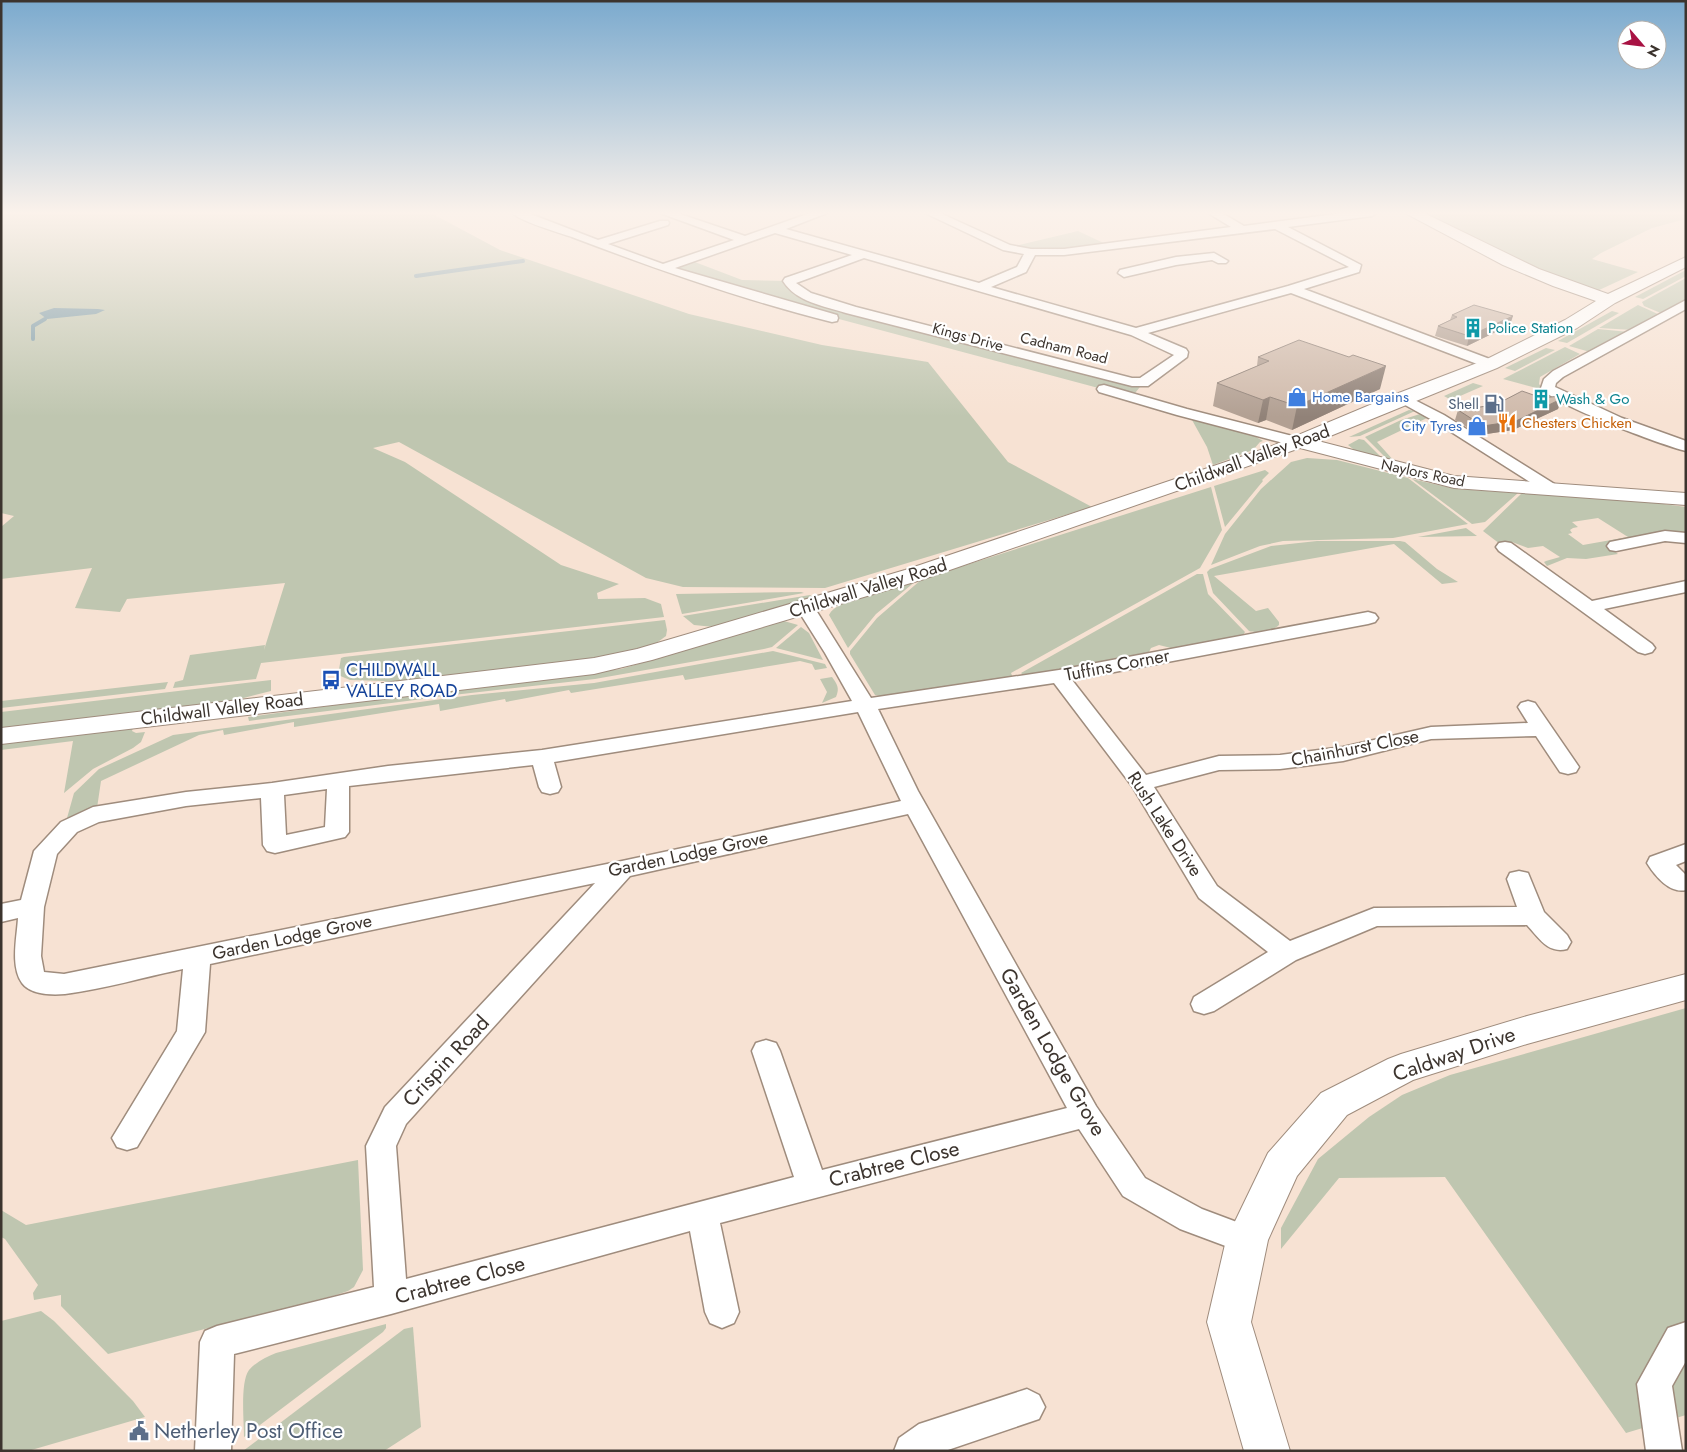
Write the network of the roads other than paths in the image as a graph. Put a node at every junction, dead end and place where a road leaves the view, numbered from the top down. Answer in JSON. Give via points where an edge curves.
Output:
{"nodes":[{"id":1,"x":705,"y":281,"type":"edge"},
{"id":2,"x":789,"y":281,"type":"edge"},
{"id":3,"x":958,"y":281,"type":"edge"},
{"id":4,"x":995,"y":281,"type":"edge"},
{"id":5,"x":1318,"y":281,"type":"edge"},
{"id":6,"x":1554,"y":281,"type":"edge"},
{"id":7,"x":1647,"y":281,"type":"edge"},
{"id":8,"x":981,"y":287,"type":"junction"},
{"id":9,"x":1292,"y":289,"type":"junction"},
{"id":10,"x":1609,"y":300,"type":"junction"},
{"id":11,"x":1686,"y":304,"type":"edge"},
{"id":12,"x":1136,"y":332,"type":"junction"},
{"id":13,"x":996,"y":361,"type":"dead end"},
{"id":14,"x":1490,"y":364,"type":"junction"},
{"id":15,"x":1093,"y":386,"type":"dead end"},
{"id":16,"x":1403,"y":398,"type":"junction"},
{"id":17,"x":1337,"y":426,"type":"junction"},
{"id":18,"x":1299,"y":442,"type":"junction"},
{"id":19,"x":1686,"y":446,"type":"edge"},
{"id":20,"x":1366,"y":460,"type":"junction"},
{"id":21,"x":1550,"y":488,"type":"junction"},
{"id":22,"x":1686,"y":499,"type":"edge"},
{"id":23,"x":1686,"y":538,"type":"edge"},
{"id":24,"x":1505,"y":546,"type":"dead end"},
{"id":25,"x":1616,"y":546,"type":"dead end"},
{"id":26,"x":1686,"y":586,"type":"edge"},
{"id":27,"x":805,"y":607,"type":"junction"},
{"id":28,"x":1588,"y":607,"type":"junction"},
{"id":29,"x":1368,"y":618,"type":"dead end"},
{"id":30,"x":1645,"y":648,"type":"dead end"},
{"id":31,"x":1059,"y":676,"type":"junction"},
{"id":32,"x":865,"y":705,"type":"junction"},
{"id":33,"x":1528,"y":708,"type":"dead end"},
{"id":34,"x":1541,"y":729,"type":"junction"},
{"id":35,"x":1,"y":736,"type":"edge"},
{"id":36,"x":542,"y":757,"type":"junction"},
{"id":37,"x":1568,"y":767,"type":"dead end"},
{"id":38,"x":338,"y":780,"type":"junction"},
{"id":39,"x":1141,"y":784,"type":"junction"},
{"id":40,"x":550,"y":787,"type":"dead end"},
{"id":41,"x":272,"y":790,"type":"junction"},
{"id":42,"x":915,"y":805,"type":"junction"},
{"id":43,"x":1686,"y":852,"type":"edge"},
{"id":44,"x":622,"y":869,"type":"junction"},
{"id":45,"x":1519,"y":879,"type":"dead end"},
{"id":46,"x":1678,"y":883,"type":"dead end"},
{"id":47,"x":32,"y":907,"type":"junction"},
{"id":48,"x":1,"y":913,"type":"edge"},
{"id":49,"x":1533,"y":916,"type":"junction"},
{"id":50,"x":1558,"y":942,"type":"dead end"},
{"id":51,"x":1287,"y":953,"type":"junction"},
{"id":52,"x":197,"y":957,"type":"junction"},
{"id":53,"x":1686,"y":987,"type":"edge"},
{"id":54,"x":1204,"y":1004,"type":"dead end"},
{"id":55,"x":766,"y":1051,"type":"dead end"},
{"id":56,"x":1086,"y":1115,"type":"junction"},
{"id":57,"x":127,"y":1138,"type":"dead end"},
{"id":58,"x":812,"y":1185,"type":"junction"},
{"id":59,"x":702,"y":1214,"type":"junction"},
{"id":60,"x":1247,"y":1240,"type":"junction"},
{"id":61,"x":390,"y":1299,"type":"junction"},
{"id":62,"x":722,"y":1312,"type":"dead end"},
{"id":63,"x":1686,"y":1338,"type":"edge"},
{"id":64,"x":1027,"y":1407,"type":"dead end"},
{"id":65,"x":213,"y":1451,"type":"edge"},
{"id":66,"x":912,"y":1451,"type":"edge"},
{"id":67,"x":1267,"y":1451,"type":"edge"},
{"id":68,"x":1664,"y":1451,"type":"edge"}],
"edges":[{"from":1,"to":13,"type":"street","name":"Kings Drive"},
{"from":2,"to":12,"type":"street","name":"Cadnam Road","via":[[794,290],[851,310],[1143,383],[1180,358],[1181,352]]},
{"from":3,"to":8,"type":"street"},
{"from":4,"to":8,"type":"street"},
{"from":5,"to":9,"type":"street"},
{"from":6,"to":10,"type":"main road"},
{"from":7,"to":10,"type":"main road","name":"Childwall Valley Road"},
{"from":8,"to":12,"type":"street"},
{"from":9,"to":12,"type":"street"},
{"from":9,"to":14,"type":"street"},
{"from":10,"to":14,"type":"main road","name":"Childwall Valley Road","via":[[1571,324]]},
{"from":11,"to":19,"type":"street","via":[[1558,374],[1549,382],[1548,388],[1617,421]]},
{"from":14,"to":16,"type":"main road","name":"Childwall Valley Road"},
{"from":15,"to":18,"type":"street"},
{"from":16,"to":17,"type":"main road","name":"Childwall Valley Road"},
{"from":16,"to":21,"type":"street","name":"Naylors Road"},
{"from":17,"to":18,"type":"main road","name":"Childwall Valley Road"},
{"from":17,"to":20,"type":"main road","via":[[1341,445]]},
{"from":18,"to":20,"type":"main road","name":"Naylors Road"},
{"from":18,"to":27,"type":"main road","name":"Childwall Valley Road","via":[[989,550]]},
{"from":20,"to":21,"type":"main road","name":"Naylors Road","via":[[1454,482]]},
{"from":21,"to":22,"type":"main road","name":"Naylors Road"},
{"from":23,"to":25,"type":"street","via":[[1665,536]]},
{"from":24,"to":28,"type":"street"},
{"from":26,"to":28,"type":"street"},
{"from":27,"to":32,"type":"street","name":"Garden Lodge Grove"},
{"from":27,"to":35,"type":"main road","name":"Childwall Valley Road","via":[[644,655],[594,666]]},
{"from":28,"to":30,"type":"street"},
{"from":29,"to":31,"type":"street","name":"Tuffins Corner"},
{"from":31,"to":32,"type":"street","name":"Tuffins Corner"},
{"from":31,"to":39,"type":"street","name":"Rush Lake Drive"},
{"from":32,"to":36,"type":"street","name":"Garden Lodge Grove"},
{"from":32,"to":42,"type":"street","name":"Garden Lodge Grove"},
{"from":33,"to":34,"type":"street"},
{"from":34,"to":37,"type":"street"},
{"from":34,"to":39,"type":"street","name":"Chainhurst Close","via":[[1431,733],[1343,754],[1280,762],[1219,763]]},
{"from":36,"to":38,"type":"street","name":"Garden Lodge Grove"},
{"from":36,"to":40,"type":"street"},
{"from":38,"to":41,"type":"street","name":"Garden Lodge Grove"},
{"from":38,"to":41,"type":"street","via":[[337,832],[275,845]]},
{"from":39,"to":51,"type":"street","name":"Rush Lake Drive","via":[[1208,892]]},
{"from":41,"to":47,"type":"street","name":"Garden Lodge Grove","via":[[186,799],[93,816],[68,827],[46,851]]},
{"from":42,"to":44,"type":"street","name":"Garden Lodge Grove"},
{"from":42,"to":56,"type":"street","name":"Garden Lodge Grove"},
{"from":43,"to":46,"type":"street","via":[[1659,863]]},
{"from":44,"to":52,"type":"street","name":"Garden Lodge Grove"},
{"from":44,"to":61,"type":"street","name":"Crispin Road","via":[[395,1116],[381,1146]]},
{"from":45,"to":49,"type":"street"},
{"from":47,"to":48,"type":"street"},
{"from":47,"to":52,"type":"street","name":"Garden Lodge Grove","via":[[28,956],[32,977],[40,983],[64,984]]},
{"from":49,"to":50,"type":"street"},
{"from":49,"to":51,"type":"street","via":[[1374,917]]},
{"from":51,"to":54,"type":"street"},
{"from":52,"to":57,"type":"street","via":[[191,1032]]},
{"from":53,"to":60,"type":"main road","name":"Caldway Drive","via":[[1401,1069],[1334,1104],[1282,1165]]},
{"from":55,"to":58,"type":"street"},
{"from":56,"to":58,"type":"street","name":"Crabtree Close"},
{"from":56,"to":60,"type":"street","name":"Garden Lodge Grove","via":[[1134,1187],[1191,1219]]},
{"from":58,"to":59,"type":"street","name":"Crabtree Close"},
{"from":59,"to":61,"type":"street","name":"Crabtree Close"},
{"from":59,"to":62,"type":"street"},
{"from":60,"to":67,"type":"main road","name":"Caldway Drive","via":[[1229,1322]]},
{"from":61,"to":65,"type":"street","name":"Crabtree Close","via":[[217,1342]]},
{"from":63,"to":68,"type":"street","via":[[1680,1339],[1654,1384]]},
{"from":64,"to":66,"type":"street","via":[[932,1437]]}]}
